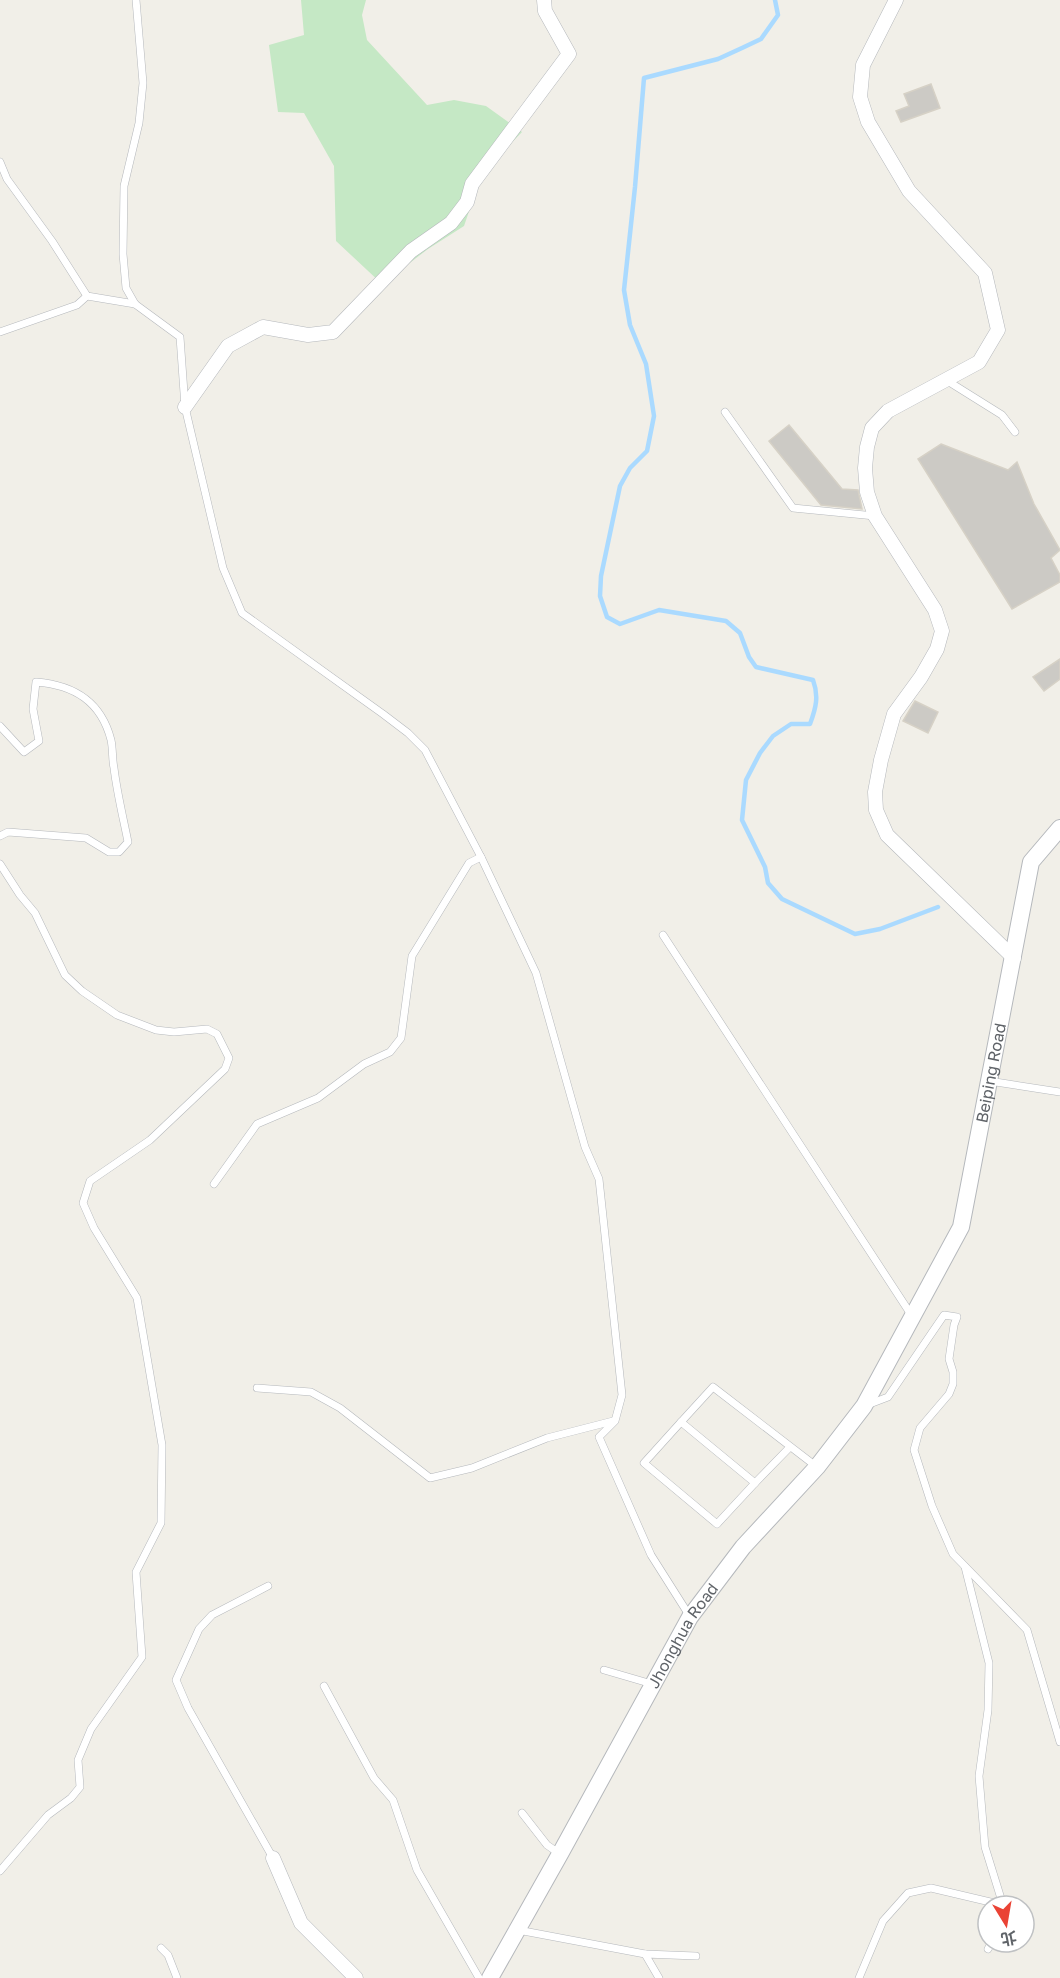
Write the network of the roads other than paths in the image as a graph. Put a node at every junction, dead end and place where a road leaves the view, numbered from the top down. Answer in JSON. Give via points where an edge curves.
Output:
{"nodes":[{"id":1,"x":135,"y":0,"type":"edge"},
{"id":2,"x":544,"y":0,"type":"edge"},
{"id":3,"x":896,"y":0,"type":"edge"},
{"id":4,"x":0,"y":162,"type":"edge"},
{"id":5,"x":87,"y":296,"type":"junction"},
{"id":6,"x":135,"y":304,"type":"junction"},
{"id":7,"x":0,"y":332,"type":"edge"},
{"id":8,"x":945,"y":380,"type":"junction"},
{"id":9,"x":185,"y":407,"type":"junction"},
{"id":10,"x":725,"y":412,"type":"dead end"},
{"id":11,"x":1015,"y":432,"type":"dead end"},
{"id":12,"x":875,"y":516,"type":"junction"},
{"id":13,"x":0,"y":726,"type":"edge"},
{"id":14,"x":1060,"y":828,"type":"edge"},
{"id":15,"x":0,"y":836,"type":"edge"},
{"id":16,"x":481,"y":857,"type":"junction"},
{"id":17,"x":0,"y":864,"type":"edge"},
{"id":18,"x":663,"y":935,"type":"dead end"},
{"id":19,"x":1014,"y":958,"type":"junction"},
{"id":20,"x":989,"y":1081,"type":"junction"},
{"id":21,"x":1060,"y":1092,"type":"edge"},
{"id":22,"x":214,"y":1184,"type":"dead end"},
{"id":23,"x":913,"y":1318,"type":"junction"},
{"id":24,"x":258,"y":1388,"type":"dead end"},
{"id":25,"x":864,"y":1406,"type":"junction"},
{"id":26,"x":615,"y":1420,"type":"junction"},
{"id":27,"x":681,"y":1422,"type":"junction"},
{"id":28,"x":790,"y":1447,"type":"junction"},
{"id":29,"x":818,"y":1467,"type":"junction"},
{"id":30,"x":754,"y":1483,"type":"junction"},
{"id":31,"x":965,"y":1567,"type":"junction"},
{"id":32,"x":268,"y":1586,"type":"dead end"},
{"id":33,"x":690,"y":1617,"type":"junction"},
{"id":34,"x":604,"y":1670,"type":"dead end"},
{"id":35,"x":654,"y":1684,"type":"junction"},
{"id":36,"x":324,"y":1686,"type":"dead end"},
{"id":37,"x":1060,"y":1742,"type":"edge"},
{"id":38,"x":522,"y":1813,"type":"dead end"},
{"id":39,"x":560,"y":1854,"type":"junction"},
{"id":40,"x":273,"y":1858,"type":"joint"},
{"id":41,"x":0,"y":1871,"type":"edge"},
{"id":42,"x":1000,"y":1894,"type":"edge"},
{"id":43,"x":976,"y":1899,"type":"edge"},
{"id":44,"x":517,"y":1930,"type":"junction"},
{"id":45,"x":161,"y":1948,"type":"dead end"},
{"id":46,"x":645,"y":1954,"type":"junction"},
{"id":47,"x":696,"y":1956,"type":"dead end"},
{"id":48,"x":177,"y":1978,"type":"edge"},
{"id":49,"x":356,"y":1978,"type":"edge"},
{"id":50,"x":479,"y":1978,"type":"edge"},
{"id":51,"x":489,"y":1978,"type":"edge"},
{"id":52,"x":659,"y":1978,"type":"edge"},
{"id":53,"x":859,"y":1978,"type":"edge"}],
"edges":[{"from":1,"to":6,"type":"lane","via":[[142,83],[139,123],[124,186],[123,254],[126,288]]},
{"from":2,"to":9,"type":"street","via":[[545,11],[569,54],[472,184],[467,202],[451,223],[411,251],[333,332],[308,335],[263,327],[228,346]]},
{"from":3,"to":8,"type":"street","via":[[862,65],[860,97],[868,122],[909,191],[986,273],[998,330],[979,362]]},
{"from":4,"to":5,"type":"lane","via":[[7,179]]},
{"from":5,"to":6,"type":"lane"},
{"from":5,"to":7,"type":"lane","via":[[77,305]]},
{"from":6,"to":9,"type":"lane","via":[[180,337]]},
{"from":8,"to":11,"type":"lane","via":[[1002,415]]},
{"from":8,"to":12,"type":"street","via":[[888,411],[872,428],[865,468]]},
{"from":9,"to":16,"type":"lane","via":[[224,568],[242,613],[383,714],[425,750]]},
{"from":10,"to":12,"type":"lane","via":[[793,508]]},
{"from":12,"to":19,"type":"street","via":[[935,610],[942,631],[921,677],[894,714],[881,760],[876,810],[887,835]]},
{"from":13,"to":15,"type":"lane","via":[[24,752],[39,741],[33,710],[36,682],[54,683],[90,702],[103,718],[112,741],[128,842],[119,852],[109,852],[86,838],[8,832]]},
{"from":14,"to":19,"type":"street","name":"Beiping Road","via":[[1031,862]]},
{"from":16,"to":22,"type":"lane","via":[[469,863],[412,956],[401,1038],[390,1052],[364,1064],[318,1098],[257,1124]]},
{"from":16,"to":26,"type":"lane","via":[[536,973],[585,1147],[599,1179],[622,1395]]},
{"from":17,"to":41,"type":"lane","via":[[35,913],[65,975],[82,991],[117,1015],[156,1030],[207,1029],[217,1034],[229,1058],[225,1068],[150,1140],[90,1181],[83,1203],[137,1298],[162,1445],[161,1523],[136,1572],[142,1657],[91,1730],[78,1760],[80,1787],[48,1815]]},
{"from":18,"to":23,"type":"lane"},
{"from":19,"to":20,"type":"street","name":"Beiping Road"},
{"from":20,"to":21,"type":"lane"},
{"from":20,"to":23,"type":"street","name":"Beiping Road","via":[[961,1227]]},
{"from":23,"to":25,"type":"street","name":"Jhonghua Road"},
{"from":24,"to":26,"type":"lane","via":[[311,1392],[340,1408],[430,1478],[472,1468],[547,1438]]},
{"from":25,"to":29,"type":"street","name":"Jhonghua Road"},
{"from":25,"to":31,"type":"lane","via":[[888,1397],[944,1315],[957,1317],[949,1359],[953,1384],[920,1428],[914,1450],[932,1506],[953,1554]]},
{"from":26,"to":33,"type":"lane","via":[[599,1437],[651,1555]]},
{"from":27,"to":28,"type":"lane","via":[[713,1387]]},
{"from":27,"to":30,"type":"lane"},
{"from":27,"to":30,"type":"lane","via":[[644,1463],[717,1524]]},
{"from":28,"to":29,"type":"lane"},
{"from":28,"to":30,"type":"lane"},
{"from":29,"to":33,"type":"street","name":"Jhonghua Road","via":[[743,1546]]},
{"from":31,"to":37,"type":"lane","via":[[1027,1630]]},
{"from":31,"to":42,"type":"lane","via":[[989,1663],[988,1710],[979,1776],[985,1847]]},
{"from":32,"to":40,"type":"lane","via":[[212,1615],[199,1629],[176,1680]]},
{"from":33,"to":35,"type":"street","name":"Jhonghua Road"},
{"from":34,"to":35,"type":"lane"},
{"from":35,"to":39,"type":"street","name":"Jhonghua Road"},
{"from":36,"to":50,"type":"lane","via":[[374,1778],[393,1800],[417,1870]]},
{"from":38,"to":39,"type":"lane","via":[[547,1845]]},
{"from":39,"to":44,"type":"street","name":"Jhonghua Road"},
{"from":40,"to":49,"type":"street","via":[[301,1923]]},
{"from":43,"to":53,"type":"lane","via":[[931,1888],[908,1893],[883,1921]]},
{"from":44,"to":46,"type":"lane"},
{"from":44,"to":51,"type":"street","name":"Jhonghua Road"},
{"from":45,"to":48,"type":"lane"},
{"from":46,"to":47,"type":"lane"},
{"from":46,"to":52,"type":"lane"}]}
